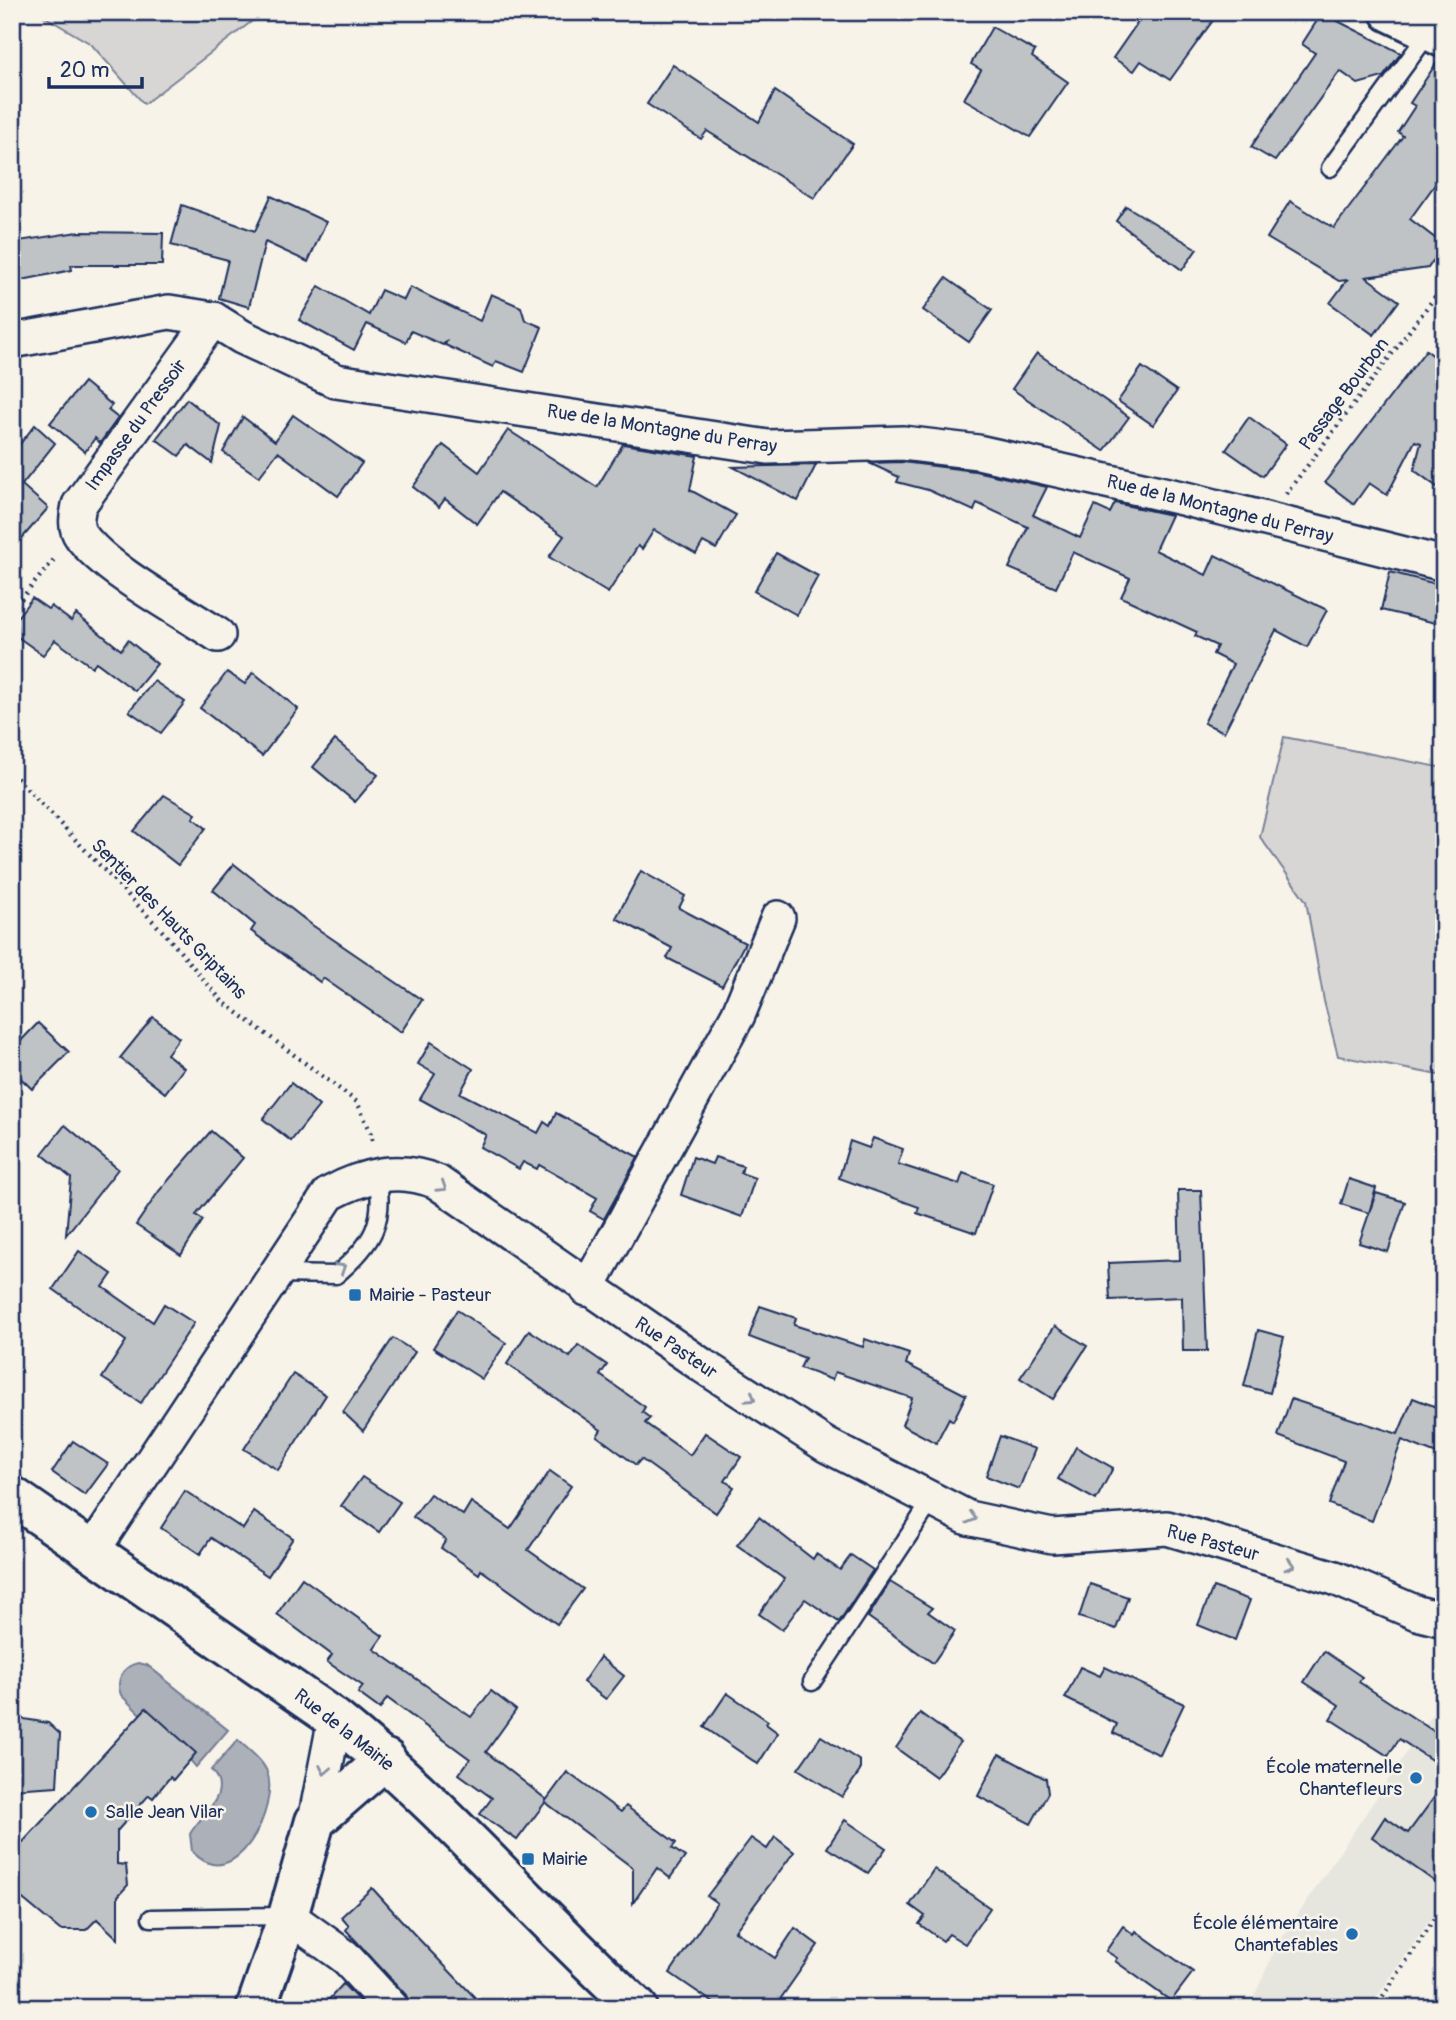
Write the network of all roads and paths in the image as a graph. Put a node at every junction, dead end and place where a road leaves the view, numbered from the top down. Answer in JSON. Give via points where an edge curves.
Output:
{"nodes":[{"id":1,"x":1390,"y":12,"type":"edge"},
{"id":2,"x":1437,"y":34,"type":"edge"},
{"id":3,"x":1330,"y":168,"type":"dead end"},
{"id":4,"x":1444,"y":285,"type":"edge"},
{"id":5,"x":213,"y":319,"type":"junction"},
{"id":6,"x":12,"y":341,"type":"edge"},
{"id":7,"x":1268,"y":522,"type":"junction"},
{"id":8,"x":79,"y":531,"type":"junction"},
{"id":9,"x":1444,"y":564,"type":"edge"},
{"id":10,"x":12,"y":610,"type":"edge"},
{"id":11,"x":218,"y":635,"type":"dead end"},
{"id":12,"x":12,"y":774,"type":"edge"},
{"id":13,"x":778,"y":918,"type":"dead end"},
{"id":14,"x":377,"y":1174,"type":"junction"},
{"id":15,"x":275,"y":1274,"type":"junction"},
{"id":16,"x":587,"y":1289,"type":"junction"},
{"id":17,"x":932,"y":1500,"type":"junction"},
{"id":18,"x":19,"y":1508,"type":"edge"},
{"id":19,"x":93,"y":1550,"type":"junction"},
{"id":20,"x":1444,"y":1620,"type":"edge"},
{"id":21,"x":813,"y":1682,"type":"dead end"},
{"id":22,"x":335,"y":1719,"type":"junction"},
{"id":23,"x":386,"y":1759,"type":"junction"},
{"id":24,"x":315,"y":1821,"type":"junction"},
{"id":25,"x":1444,"y":1905,"type":"edge"},
{"id":26,"x":288,"y":1916,"type":"junction"},
{"id":27,"x":151,"y":1918,"type":"dead end"},
{"id":28,"x":256,"y":2008,"type":"edge"},
{"id":29,"x":392,"y":2008,"type":"edge"},
{"id":30,"x":638,"y":2008,"type":"edge"},
{"id":31,"x":1375,"y":2008,"type":"edge"}],
"edges":[{"from":1,"to":2,"type":"street"},
{"from":2,"to":3,"type":"lane"},
{"from":4,"to":7,"type":"path","name":"Passage Bourbon"},
{"from":5,"to":6,"type":"street","name":"Rue de la Montagne du Perray","via":[[169,312]]},
{"from":5,"to":7,"type":"street","name":"Rue de la Montagne du Perray","via":[[336,381],[768,447],[903,443],[978,452]]},
{"from":5,"to":8,"type":"street","name":"Impasse du Pressoir","via":[[79,505]]},
{"from":7,"to":9,"type":"street","name":"Rue de la Montagne du Perray"},
{"from":8,"to":10,"type":"path"},
{"from":8,"to":11,"type":"street","via":[[113,566]]},
{"from":12,"to":14,"type":"path","name":"Sentier des Hauts Griptains","via":[[166,935],[222,1001],[356,1102],[371,1133]]},
{"from":13,"to":16,"type":"street","via":[[738,1015]]},
{"from":14,"to":15,"type":"street","name":"Rue Pasteur","via":[[329,1194]]},
{"from":15,"to":14,"type":"lane","one_way":true,"via":[[335,1275],[358,1256],[371,1240],[382,1201]]},
{"from":14,"to":16,"type":"street","name":"Rue Pasteur","one_way":true,"via":[[418,1175],[437,1182]]},
{"from":15,"to":19,"type":"street","name":"Rue Pasteur"},
{"from":16,"to":17,"type":"street","name":"Rue Pasteur","one_way":true,"via":[[825,1445]]},
{"from":17,"to":20,"type":"street","name":"Rue Pasteur","one_way":true,"via":[[968,1518],[1052,1536],[1167,1528],[1335,1578]]},
{"from":17,"to":21,"type":"lane"},
{"from":18,"to":19,"type":"street","name":"Rue de la Mairie"},
{"from":19,"to":22,"type":"street","name":"Rue de la Mairie"},
{"from":22,"to":23,"type":"street","name":"Rue de la Mairie"},
{"from":22,"to":24,"type":"street","one_way":true},
{"from":23,"to":24,"type":"street"},
{"from":23,"to":30,"type":"street","name":"Rue de la Mairie"},
{"from":24,"to":26,"type":"street"},
{"from":25,"to":31,"type":"path"},
{"from":26,"to":27,"type":"lane"},
{"from":26,"to":28,"type":"street"},
{"from":26,"to":29,"type":"street","via":[[344,1956]]}]}
